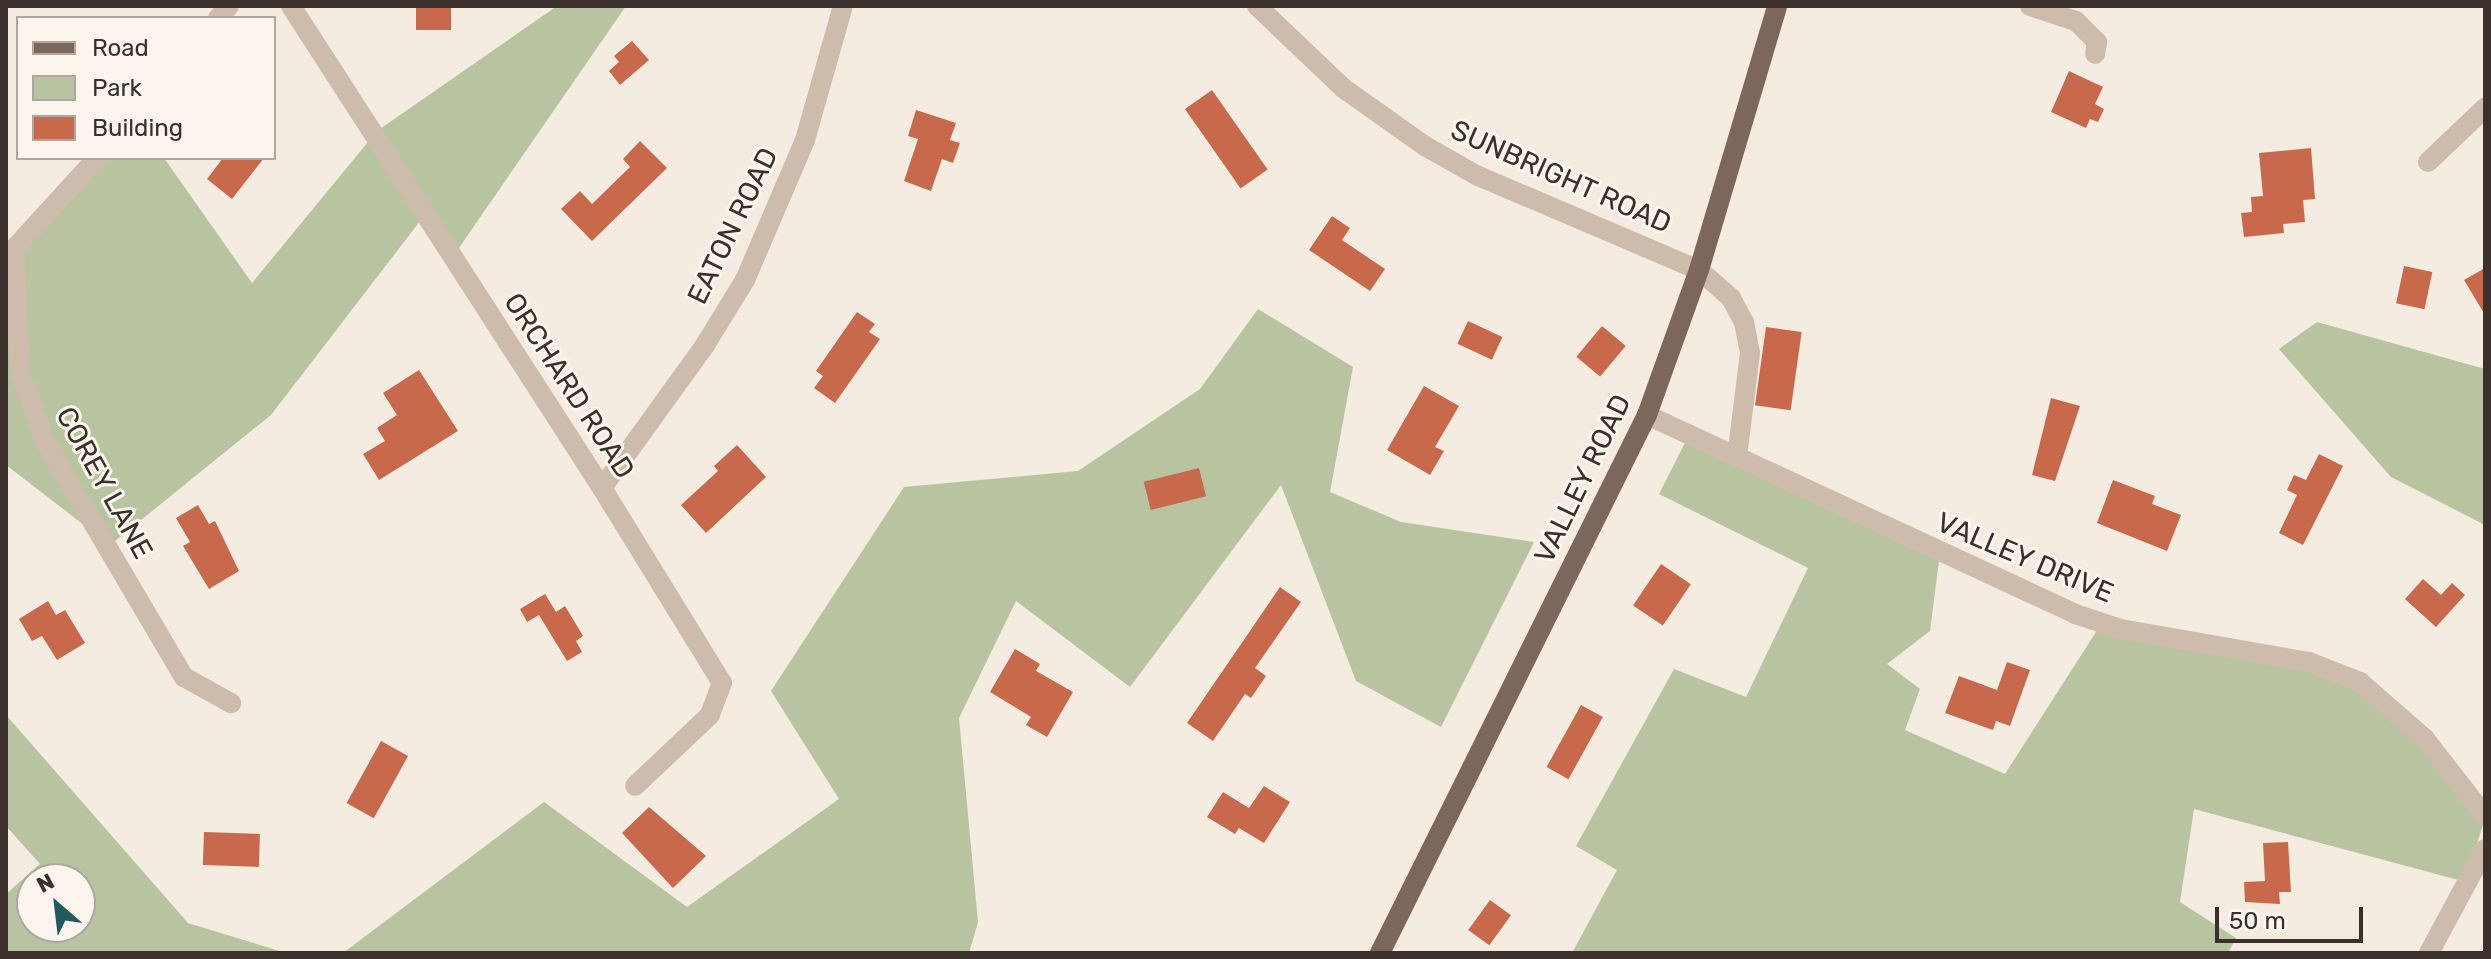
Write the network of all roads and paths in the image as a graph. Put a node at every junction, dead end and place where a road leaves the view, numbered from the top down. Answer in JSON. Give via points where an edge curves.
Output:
{"nodes":[{"id":1,"x":291,"y":6,"type":"edge"},
{"id":2,"x":843,"y":6,"type":"edge"},
{"id":3,"x":1257,"y":6,"type":"edge"},
{"id":4,"x":1777,"y":6,"type":"edge"},
{"id":5,"x":2030,"y":6,"type":"edge"},
{"id":6,"x":2095,"y":54,"type":"dead end"},
{"id":7,"x":2485,"y":108,"type":"edge"},
{"id":8,"x":95,"y":160,"type":"edge"},
{"id":9,"x":2428,"y":162,"type":"dead end"},
{"id":10,"x":1699,"y":270,"type":"junction"},
{"id":11,"x":1647,"y":415,"type":"junction"},
{"id":12,"x":1737,"y":457,"type":"junction"},
{"id":13,"x":602,"y":488,"type":"junction"},
{"id":14,"x":231,"y":703,"type":"dead end"},
{"id":15,"x":635,"y":786,"type":"dead end"},
{"id":16,"x":2485,"y":816,"type":"edge"},
{"id":17,"x":2485,"y":849,"type":"edge"},
{"id":18,"x":1380,"y":953,"type":"edge"},
{"id":19,"x":2429,"y":953,"type":"edge"}],
"edges":[{"from":1,"to":13,"type":"street","name":"ORCHARD ROAD"},
{"from":2,"to":13,"type":"street","name":"EATON ROAD","via":[[805,140],[745,280]]},
{"from":3,"to":10,"type":"street","name":"SUNBRIGHT ROAD","via":[[1343,88],[1425,146],[1476,175]]},
{"from":4,"to":10,"type":"main road","name":"VALLEY ROAD"},
{"from":5,"to":6,"type":"street","via":[[2076,21],[2097,42]]},
{"from":7,"to":9,"type":"street"},
{"from":8,"to":14,"type":"street","name":"COREY LANE","via":[[14,249],[20,373],[46,443],[184,677]]},
{"from":10,"to":11,"type":"main road","name":"VALLEY ROAD"},
{"from":10,"to":12,"type":"street","name":"SUNBRIGHT ROAD","via":[[1731,298],[1744,322],[1748,388]]},
{"from":11,"to":12,"type":"street","name":"VALLEY DRIVE"},
{"from":11,"to":18,"type":"main road","name":"VALLEY ROAD"},
{"from":12,"to":16,"type":"street","name":"VALLEY DRIVE","via":[[2075,614],[2121,629],[2309,662],[2360,682],[2425,739]]},
{"from":13,"to":15,"type":"street","name":"ORCHARD ROAD","via":[[722,683],[710,715]]},
{"from":17,"to":19,"type":"street"}]}
